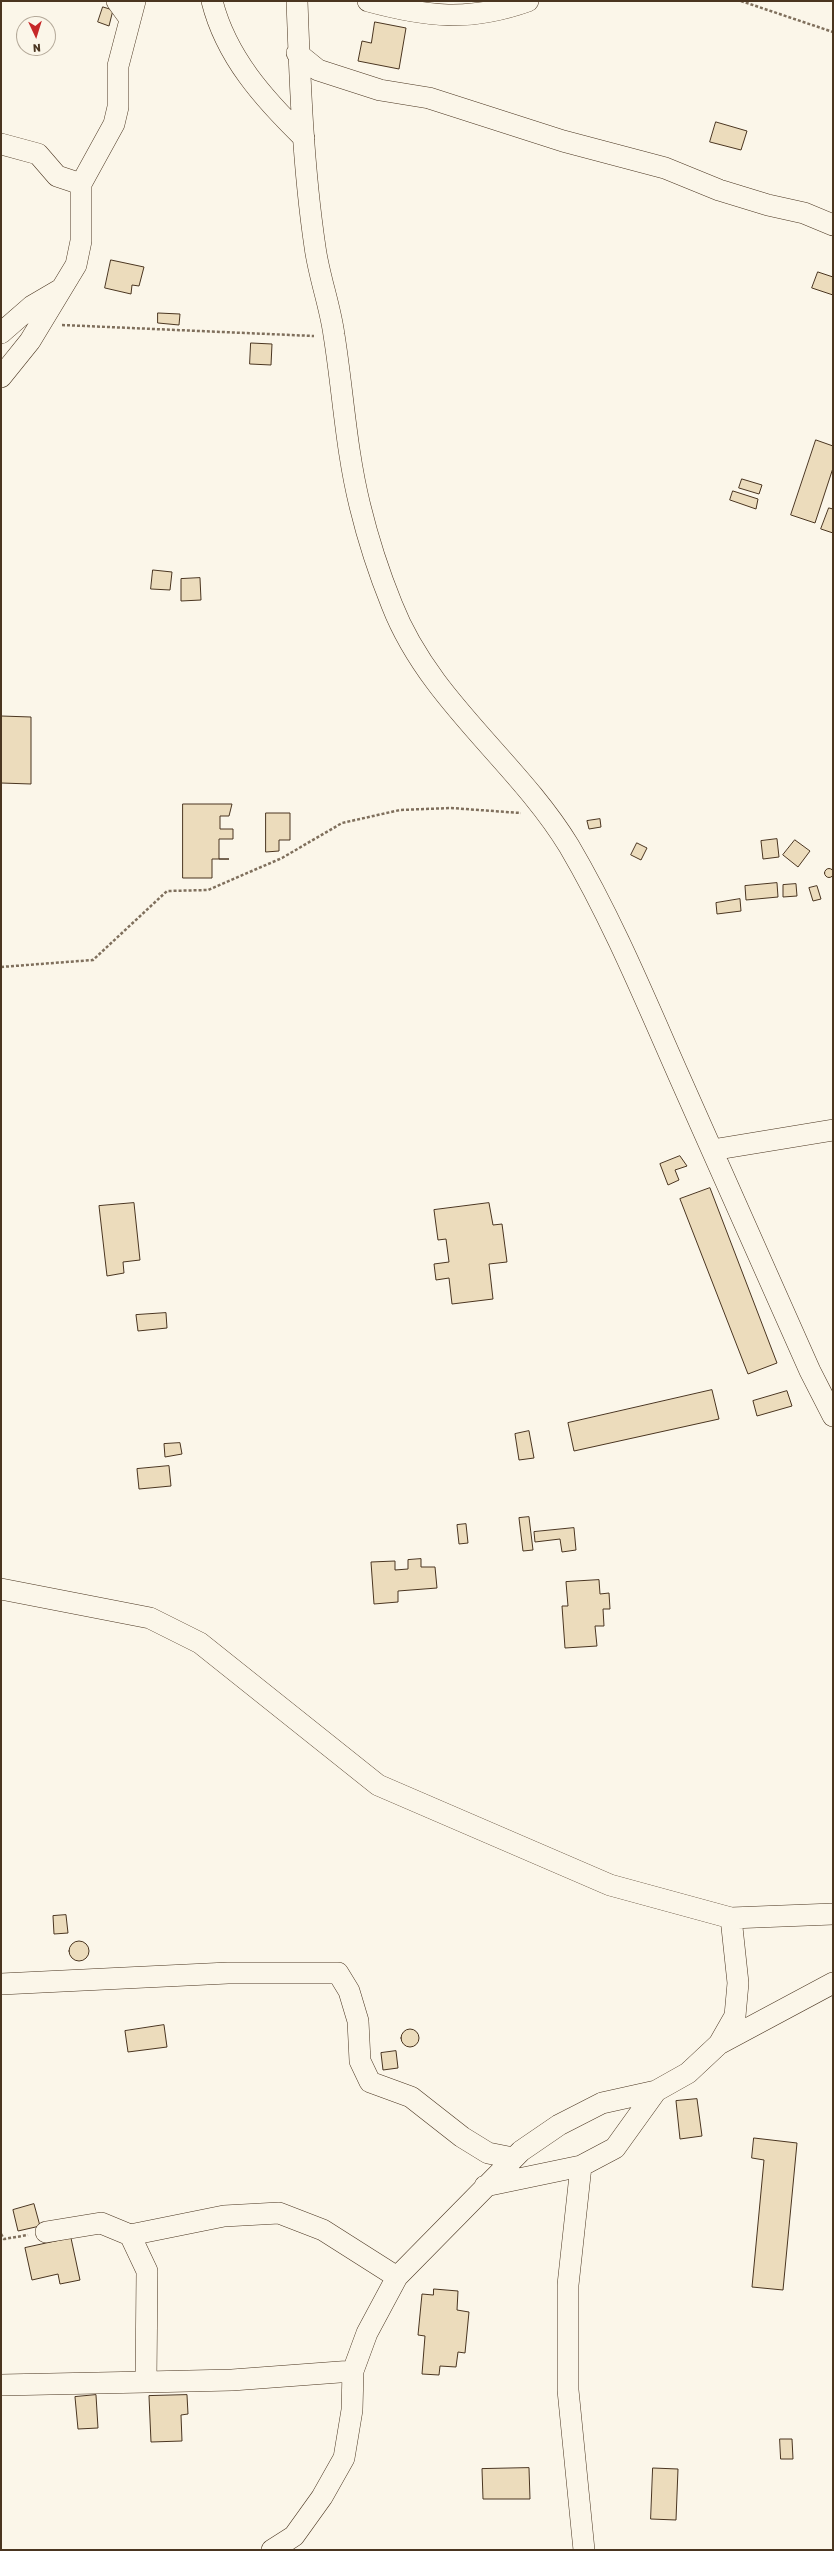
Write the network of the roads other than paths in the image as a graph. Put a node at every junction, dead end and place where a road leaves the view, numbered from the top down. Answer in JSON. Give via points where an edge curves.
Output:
{"nodes":[{"id":1,"x":117,"y":1,"type":"edge"},
{"id":2,"x":212,"y":1,"type":"edge"},
{"id":3,"x":297,"y":1,"type":"edge"},
{"id":4,"x":368,"y":1,"type":"edge"},
{"id":5,"x":528,"y":1,"type":"edge"},
{"id":6,"x":133,"y":10,"type":"edge"},
{"id":7,"x":298,"y":53,"type":"junction"},
{"id":8,"x":304,"y":138,"type":"junction"},
{"id":9,"x":1,"y":144,"type":"edge"},
{"id":10,"x":81,"y":184,"type":"junction"},
{"id":11,"x":833,"y":225,"type":"edge"},
{"id":12,"x":63,"y":287,"type":"junction"},
{"id":13,"x":1,"y":333,"type":"edge"},
{"id":14,"x":1,"y":377,"type":"edge"},
{"id":15,"x":833,"y":1130,"type":"edge"},
{"id":16,"x":712,"y":1150,"type":"junction"},
{"id":17,"x":833,"y":1416,"type":"edge"},
{"id":18,"x":1,"y":1588,"type":"edge"},
{"id":19,"x":833,"y":1911,"type":"edge"},
{"id":20,"x":731,"y":1918,"type":"junction"},
{"id":21,"x":833,"y":1983,"type":"edge"},
{"id":22,"x":1,"y":1984,"type":"edge"},
{"id":23,"x":719,"y":2044,"type":"junction"},
{"id":24,"x":656,"y":2091,"type":"junction"},
{"id":25,"x":513,"y":2158,"type":"junction"},
{"id":26,"x":580,"y":2166,"type":"junction"},
{"id":27,"x":485,"y":2186,"type":"junction"},
{"id":28,"x":46,"y":2232,"type":"road end"},
{"id":29,"x":130,"y":2234,"type":"junction"},
{"id":30,"x":397,"y":2277,"type":"junction"},
{"id":31,"x":353,"y":2371,"type":"junction"},
{"id":32,"x":146,"y":2382,"type":"junction"},
{"id":33,"x":1,"y":2385,"type":"edge"},
{"id":34,"x":272,"y":2550,"type":"edge"},
{"id":35,"x":584,"y":2550,"type":"edge"}],
"edges":[{"from":1,"to":6,"type":"street"},
{"from":2,"to":8,"type":"street","via":[[217,22],[238,63],[275,110]]},
{"from":3,"to":7,"type":"street"},
{"from":4,"to":5,"type":"street","via":[[411,13],[449,16],[499,11]]},
{"from":6,"to":10,"type":"street","via":[[118,66],[118,107],[114,124]]},
{"from":7,"to":8,"type":"street"},
{"from":7,"to":11,"type":"street","via":[[318,70],[380,90],[428,98],[563,141],[665,168],[719,190],[804,213]]},
{"from":8,"to":16,"type":"street","via":[[314,246],[319,276],[331,311],[359,504],[393,609],[431,678],[547,815],[568,845],[604,912]]},
{"from":9,"to":10,"type":"street","via":[[38,154],[57,176]]},
{"from":10,"to":12,"type":"street","via":[[81,241],[76,265]]},
{"from":12,"to":13,"type":"street","via":[[32,306]]},
{"from":12,"to":14,"type":"street","via":[[41,324]]},
{"from":15,"to":16,"type":"street"},
{"from":16,"to":17,"type":"street"},
{"from":18,"to":20,"type":"street","via":[[150,1618],[200,1643],[378,1785],[610,1884]]},
{"from":19,"to":20,"type":"street"},
{"from":20,"to":23,"type":"street","via":[[738,1983],[735,2016]]},
{"from":21,"to":23,"type":"street"},
{"from":22,"to":25,"type":"street","via":[[228,1973],[338,1973],[349,1991],[358,2021],[360,2061],[370,2082],[411,2098],[462,2137],[488,2153]]},
{"from":23,"to":24,"type":"street","via":[[688,2073]]},
{"from":24,"to":25,"type":"street","via":[[602,2103],[559,2125]]},
{"from":24,"to":26,"type":"street","via":[[615,2148]]},
{"from":25,"to":27,"type":"street"},
{"from":26,"to":27,"type":"street"},
{"from":26,"to":35,"type":"street","via":[[568,2285],[568,2390]]},
{"from":27,"to":30,"type":"street"},
{"from":28,"to":29,"type":"street","via":[[101,2223]]},
{"from":29,"to":30,"type":"street","via":[[224,2216],[279,2213],[323,2230]]},
{"from":29,"to":32,"type":"street","via":[[147,2271]]},
{"from":30,"to":31,"type":"street","via":[[367,2333]]},
{"from":31,"to":32,"type":"street","via":[[232,2380]]},
{"from":31,"to":34,"type":"street","via":[[352,2410],[344,2458],[322,2497],[294,2536]]},
{"from":32,"to":33,"type":"street"}]}
